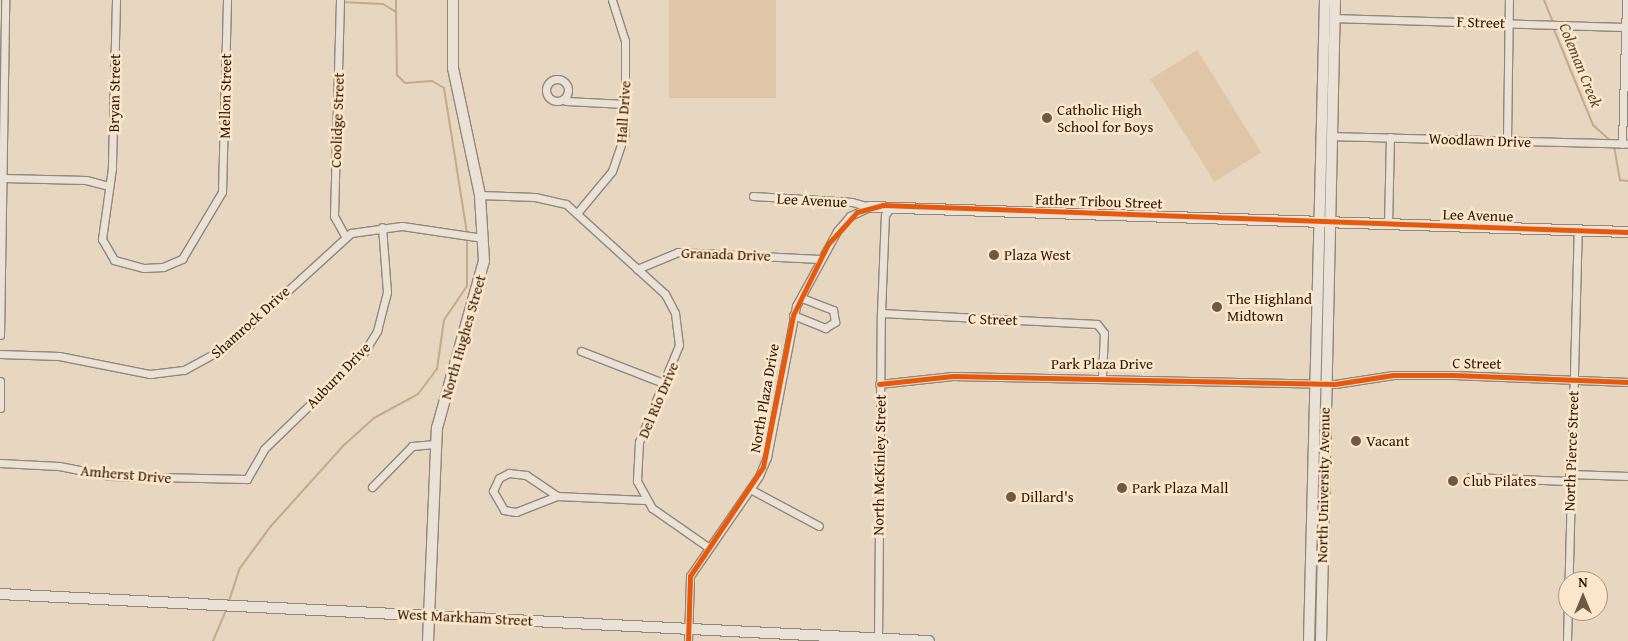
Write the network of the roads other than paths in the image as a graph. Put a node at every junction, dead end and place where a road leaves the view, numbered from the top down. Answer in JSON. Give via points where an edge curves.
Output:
{"nodes":[{"id":1,"x":5,"y":0,"type":"edge"},
{"id":2,"x":116,"y":0,"type":"edge"},
{"id":3,"x":227,"y":0,"type":"edge"},
{"id":4,"x":340,"y":0,"type":"edge"},
{"id":5,"x":453,"y":0,"type":"edge"},
{"id":6,"x":612,"y":0,"type":"edge"},
{"id":7,"x":1325,"y":0,"type":"edge"},
{"id":8,"x":1335,"y":0,"type":"edge"},
{"id":9,"x":1509,"y":0,"type":"edge"},
{"id":10,"x":1626,"y":0,"type":"edge"},
{"id":11,"x":1335,"y":18,"type":"junction"},
{"id":12,"x":1509,"y":23,"type":"junction"},
{"id":13,"x":1627,"y":27,"type":"edge"},
{"id":14,"x":566,"y":101,"type":"dead end"},
{"id":15,"x":625,"y":104,"type":"junction"},
{"id":16,"x":1331,"y":136,"type":"junction"},
{"id":17,"x":1390,"y":137,"type":"junction"},
{"id":18,"x":1507,"y":141,"type":"junction"},
{"id":19,"x":1622,"y":144,"type":"edge"},
{"id":20,"x":3,"y":178,"type":"junction"},
{"id":21,"x":109,"y":186,"type":"junction"},
{"id":22,"x":222,"y":192,"type":"joint"},
{"id":23,"x":480,"y":195,"type":"junction"},
{"id":24,"x":754,"y":196,"type":"dead end"},
{"id":25,"x":893,"y":206,"type":"junction"},
{"id":26,"x":869,"y":207,"type":"junction"},
{"id":27,"x":578,"y":212,"type":"junction"},
{"id":28,"x":1323,"y":222,"type":"junction"},
{"id":29,"x":1388,"y":224,"type":"junction"},
{"id":30,"x":382,"y":227,"type":"junction"},
{"id":31,"x":1578,"y":230,"type":"junction"},
{"id":32,"x":1628,"y":232,"type":"edge"},
{"id":33,"x":345,"y":236,"type":"junction"},
{"id":34,"x":483,"y":238,"type":"junction"},
{"id":35,"x":820,"y":259,"type":"junction"},
{"id":36,"x":637,"y":269,"type":"junction"},
{"id":37,"x":801,"y":298,"type":"junction"},
{"id":38,"x":881,"y":313,"type":"junction"},
{"id":39,"x":793,"y":316,"type":"junction"},
{"id":40,"x":0,"y":335,"type":"edge"},
{"id":41,"x":582,"y":351,"type":"dead end"},
{"id":42,"x":0,"y":354,"type":"edge"},
{"id":43,"x":1102,"y":376,"type":"junction"},
{"id":44,"x":1574,"y":379,"type":"junction"},
{"id":45,"x":0,"y":381,"type":"edge"},
{"id":46,"x":1628,"y":382,"type":"edge"},
{"id":47,"x":666,"y":384,"type":"junction"},
{"id":48,"x":879,"y":384,"type":"junction"},
{"id":49,"x":1320,"y":384,"type":"junction"},
{"id":50,"x":0,"y":408,"type":"edge"},
{"id":51,"x":436,"y":444,"type":"junction"},
{"id":52,"x":0,"y":463,"type":"edge"},
{"id":53,"x":251,"y":476,"type":"joint"},
{"id":54,"x":1628,"y":476,"type":"edge"},
{"id":55,"x":1470,"y":477,"type":"dead end"},
{"id":56,"x":1569,"y":477,"type":"junction"},
{"id":57,"x":372,"y":487,"type":"dead end"},
{"id":58,"x":750,"y":489,"type":"junction"},
{"id":59,"x":557,"y":496,"type":"junction"},
{"id":60,"x":645,"y":500,"type":"junction"},
{"id":61,"x":818,"y":526,"type":"dead end"},
{"id":62,"x":708,"y":547,"type":"junction"},
{"id":63,"x":0,"y":594,"type":"edge"},
{"id":64,"x":428,"y":616,"type":"junction"},
{"id":65,"x":686,"y":629,"type":"junction"},
{"id":66,"x":878,"y":639,"type":"edge"},
{"id":67,"x":428,"y":641,"type":"edge"},
{"id":68,"x":688,"y":641,"type":"edge"},
{"id":69,"x":929,"y":641,"type":"edge"},
{"id":70,"x":1310,"y":641,"type":"edge"},
{"id":71,"x":1321,"y":641,"type":"edge"},
{"id":72,"x":1567,"y":641,"type":"edge"}],
"edges":[{"from":1,"to":20,"type":"street"},
{"from":2,"to":21,"type":"street","name":"Bryan Street"},
{"from":3,"to":22,"type":"street","name":"Mellon Street"},
{"from":4,"to":33,"type":"street","name":"Coolidge Street","via":[[334,216]]},
{"from":5,"to":23,"type":"main road","name":"North Hughes Street","via":[[453,68]]},
{"from":6,"to":15,"type":"street","name":"Hall Drive","via":[[625,41]]},
{"from":7,"to":28,"type":"main road","name":"North University Avenue"},
{"from":8,"to":11,"type":"main road","name":"North University Avenue"},
{"from":9,"to":12,"type":"street"},
{"from":10,"to":13,"type":"street"},
{"from":11,"to":12,"type":"street","name":"F Street"},
{"from":11,"to":16,"type":"main road","name":"North University Avenue"},
{"from":12,"to":13,"type":"street","name":"F Street"},
{"from":12,"to":18,"type":"street"},
{"from":13,"to":19,"type":"street"},
{"from":14,"to":15,"type":"street"},
{"from":15,"to":27,"type":"street","name":"Hall Drive","via":[[624,133],[616,162]]},
{"from":16,"to":17,"type":"street","name":"Woodlawn Drive"},
{"from":16,"to":28,"type":"main road","name":"North University Avenue"},
{"from":17,"to":18,"type":"street","name":"Woodlawn Drive"},
{"from":17,"to":29,"type":"street"},
{"from":18,"to":19,"type":"street","name":"Woodlawn Drive"},
{"from":20,"to":21,"type":"street","via":[[86,180]]},
{"from":20,"to":40,"type":"street"},
{"from":21,"to":22,"type":"street","name":"Bryan Street","via":[[102,234],[105,247],[119,263],[144,268],[170,266],[182,258]]},
{"from":23,"to":27,"type":"street","name":"Del Rio Drive","via":[[550,199]]},
{"from":23,"to":34,"type":"main road","name":"North Hughes Street"},
{"from":24,"to":26,"type":"street","name":"Lee Avenue","via":[[852,202]]},
{"from":25,"to":26,"type":"main road","name":"Father Tribou Street"},
{"from":25,"to":28,"type":"main road","name":"Father Tribou Street"},
{"from":25,"to":38,"type":"street","name":"North McKinley Street","via":[[885,215]]},
{"from":26,"to":35,"type":"street","name":"North Plaza Drive","via":[[843,223]]},
{"from":27,"to":36,"type":"street","name":"Del Rio Drive"},
{"from":28,"to":29,"type":"main road","name":"Lee Avenue"},
{"from":28,"to":49,"type":"main road","name":"North University Avenue"},
{"from":29,"to":31,"type":"main road","name":"Lee Avenue"},
{"from":30,"to":33,"type":"street","name":"Shamrock Drive"},
{"from":30,"to":34,"type":"street","name":"Shamrock Drive","via":[[402,226],[463,238]]},
{"from":30,"to":53,"type":"street","name":"Auburn Drive","via":[[387,292],[377,331],[364,352],[264,449]]},
{"from":31,"to":32,"type":"main road","name":"Lee Avenue"},
{"from":31,"to":44,"type":"street","name":"North Pierce Street"},
{"from":33,"to":42,"type":"street","name":"Shamrock Drive","via":[[226,346],[184,370],[150,374],[51,355]]},
{"from":34,"to":51,"type":"main road","name":"North Hughes Street","via":[[478,292]]},
{"from":35,"to":36,"type":"street","name":"Granada Drive","via":[[678,252]]},
{"from":35,"to":37,"type":"street","name":"North Plaza Drive"},
{"from":36,"to":47,"type":"street","name":"Del Rio Drive","via":[[665,294],[678,323],[677,355]]},
{"from":37,"to":39,"type":"street","name":"North Plaza Drive"},
{"from":37,"to":39,"type":"street","via":[[833,310],[832,325],[818,326]]},
{"from":38,"to":43,"type":"street","name":"C Street","via":[[1097,324],[1103,329]]},
{"from":38,"to":48,"type":"street","name":"North McKinley Street"},
{"from":39,"to":58,"type":"street","name":"North Plaza Drive","via":[[767,457]]},
{"from":41,"to":47,"type":"street"},
{"from":43,"to":48,"type":"street","name":"Park Plaza Drive","via":[[953,376]]},
{"from":43,"to":49,"type":"street","name":"Park Plaza Drive"},
{"from":44,"to":46,"type":"street","name":"C Street"},
{"from":44,"to":49,"type":"street","name":"C Street","via":[[1393,375]]},
{"from":44,"to":56,"type":"street","name":"North Pierce Street"},
{"from":45,"to":50,"type":"street"},
{"from":47,"to":60,"type":"street","name":"Del Rio Drive","via":[[636,451],[637,481]]},
{"from":48,"to":66,"type":"street","name":"North McKinley Street"},
{"from":49,"to":70,"type":"main road","name":"North University Avenue"},
{"from":49,"to":71,"type":"main road","name":"North University Avenue"},
{"from":51,"to":57,"type":"street","via":[[412,446]]},
{"from":51,"to":64,"type":"main road","name":"North Hughes Street"},
{"from":52,"to":53,"type":"street","name":"Amherst Drive","via":[[59,466],[110,476],[239,482]]},
{"from":54,"to":56,"type":"street"},
{"from":55,"to":56,"type":"street"},
{"from":56,"to":72,"type":"street","name":"North Pierce Street"},
{"from":58,"to":61,"type":"street"},
{"from":58,"to":62,"type":"street","name":"North Plaza Drive"},
{"from":59,"to":59,"type":"street","via":[[515,472],[499,478],[492,491],[496,504],[511,513]]},
{"from":59,"to":60,"type":"street"},
{"from":60,"to":62,"type":"street"},
{"from":62,"to":65,"type":"street","name":"North Plaza Drive","via":[[690,576]]},
{"from":63,"to":64,"type":"main road","name":"West Markham Street"},
{"from":64,"to":65,"type":"main road","name":"West Markham Street"},
{"from":64,"to":67,"type":"main road","name":"North Hughes Street"},
{"from":65,"to":66,"type":"main road","name":"West Markham Street"},
{"from":65,"to":68,"type":"street","name":"North Plaza Drive"},
{"from":66,"to":69,"type":"main road","name":"West Markham Street"}]}
